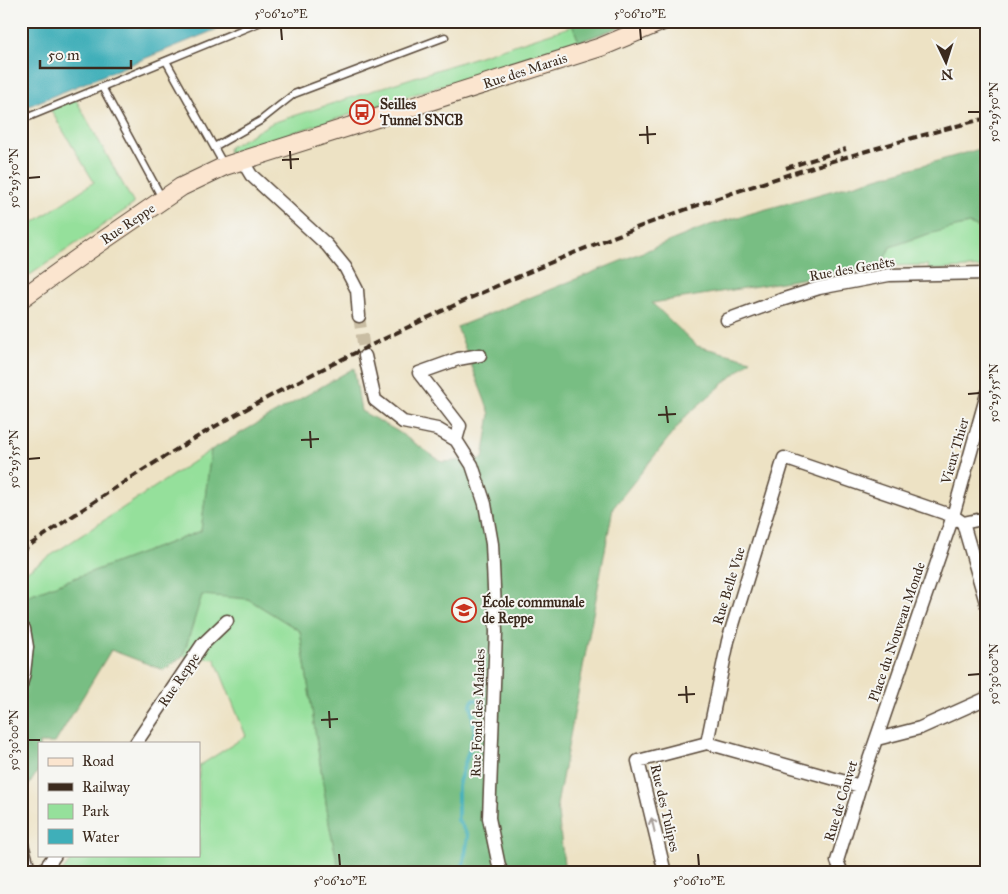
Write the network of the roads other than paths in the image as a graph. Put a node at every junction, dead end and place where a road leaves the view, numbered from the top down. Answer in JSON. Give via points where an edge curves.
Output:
{"nodes":[{"id":1,"x":263,"y":21,"type":"edge"},
{"id":2,"x":663,"y":21,"type":"edge"},
{"id":3,"x":445,"y":37,"type":"dead end"},
{"id":4,"x":166,"y":61,"type":"junction"},
{"id":5,"x":102,"y":87,"type":"junction"},
{"id":6,"x":21,"y":120,"type":"edge"},
{"id":7,"x":214,"y":148,"type":"junction"},
{"id":8,"x":242,"y":160,"type":"junction"},
{"id":9,"x":225,"y":166,"type":"junction"},
{"id":10,"x":163,"y":200,"type":"junction"},
{"id":11,"x":987,"y":273,"type":"edge"},
{"id":12,"x":21,"y":299,"type":"edge"},
{"id":13,"x":359,"y":316,"type":"tunnel mouth"},
{"id":14,"x":727,"y":320,"type":"dead end"},
{"id":15,"x":480,"y":355,"type":"dead end"},
{"id":16,"x":365,"y":356,"type":"tunnel mouth"},
{"id":17,"x":987,"y":394,"type":"edge"},
{"id":18,"x":456,"y":440,"type":"junction"},
{"id":19,"x":987,"y":518,"type":"edge"},
{"id":20,"x":958,"y":519,"type":"junction"},
{"id":21,"x":987,"y":606,"type":"edge"},
{"id":22,"x":227,"y":621,"type":"dead end"},
{"id":23,"x":21,"y":628,"type":"edge"},
{"id":24,"x":21,"y":684,"type":"edge"},
{"id":25,"x":987,"y":698,"type":"edge"},
{"id":26,"x":877,"y":739,"type":"junction"},
{"id":27,"x":137,"y":742,"type":"edge"},
{"id":28,"x":707,"y":742,"type":"junction"},
{"id":29,"x":860,"y":786,"type":"junction"},
{"id":30,"x":21,"y":841,"type":"edge"},
{"id":31,"x":54,"y":856,"type":"edge"},
{"id":32,"x":30,"y":873,"type":"edge"},
{"id":33,"x":42,"y":873,"type":"edge"},
{"id":34,"x":502,"y":873,"type":"edge"},
{"id":35,"x":665,"y":873,"type":"edge"},
{"id":36,"x":842,"y":873,"type":"edge"}],
"edges":[{"from":1,"to":4,"type":"lane"},
{"from":2,"to":8,"type":"main road","name":"Rue des Marais","via":[[600,47]]},
{"from":3,"to":7,"type":"lane","via":[[294,94],[260,121]]},
{"from":4,"to":5,"type":"lane"},
{"from":4,"to":7,"type":"lane"},
{"from":5,"to":6,"type":"lane"},
{"from":5,"to":10,"type":"lane"},
{"from":7,"to":9,"type":"lane"},
{"from":8,"to":9,"type":"main road","name":"Rue Reppe"},
{"from":8,"to":13,"type":"street","via":[[251,175],[327,245],[345,267],[357,290]]},
{"from":9,"to":10,"type":"main road","name":"Rue Reppe"},
{"from":10,"to":12,"type":"main road","name":"Rue Reppe"},
{"from":11,"to":14,"type":"street","name":"Rue des Genêts","via":[[889,275],[819,288]]},
{"from":15,"to":18,"type":"street","name":"Rue Fond des Malades","via":[[419,373],[460,426]]},
{"from":16,"to":18,"type":"street","name":"Rue Fond des Malades","via":[[375,400],[403,422],[437,429]]},
{"from":17,"to":20,"type":"street","name":"Vieux Thier"},
{"from":18,"to":34,"type":"street","name":"Rue Fond des Malades","via":[[472,465],[485,504],[492,544],[496,632],[489,818]]},
{"from":19,"to":20,"type":"street"},
{"from":20,"to":21,"type":"street"},
{"from":20,"to":26,"type":"street","name":"Place du Nouveau Monde"},
{"from":20,"to":28,"type":"street","name":"Rue Belle Vue","via":[[784,458],[728,641]]},
{"from":22,"to":27,"type":"street","name":"Rue Reppe","via":[[202,645]]},
{"from":23,"to":24,"type":"street","via":[[24,629],[27,647]]},
{"from":25,"to":26,"type":"street","via":[[920,728]]},
{"from":26,"to":29,"type":"street","name":"Rue de Couvet"},
{"from":28,"to":29,"type":"street"},
{"from":35,"to":28,"type":"street","name":"Rue des Tulipes","one_way":true,"via":[[638,761]]},
{"from":29,"to":36,"type":"street","name":"Rue de Couvet","via":[[838,861]]},
{"from":30,"to":32,"type":"street"},
{"from":31,"to":33,"type":"street"}]}
